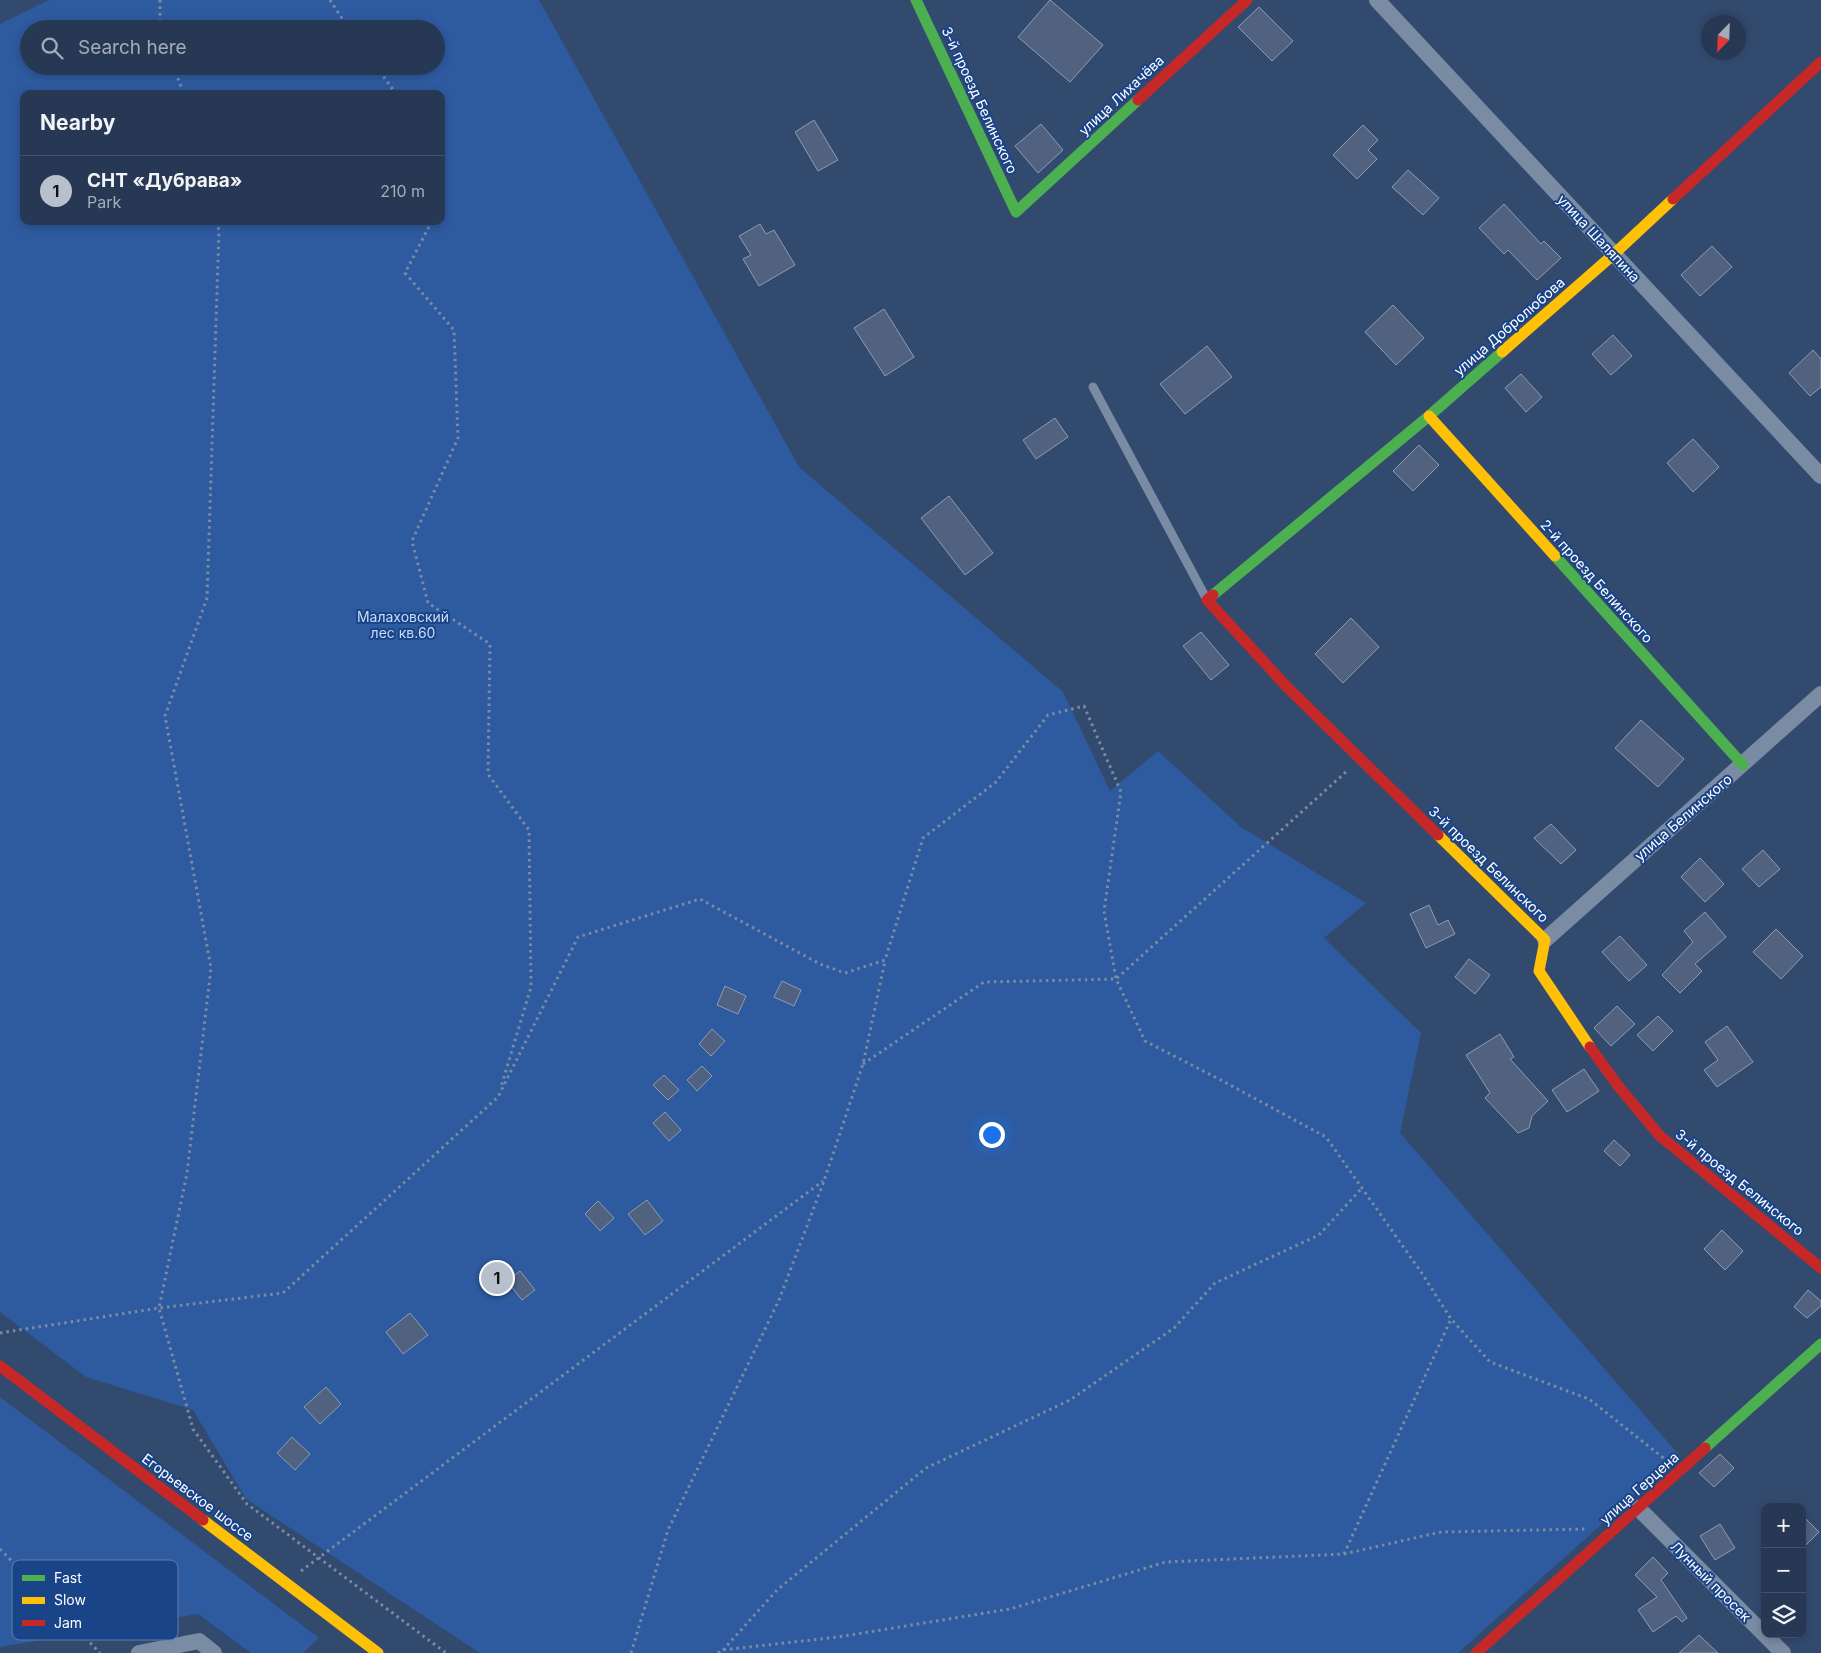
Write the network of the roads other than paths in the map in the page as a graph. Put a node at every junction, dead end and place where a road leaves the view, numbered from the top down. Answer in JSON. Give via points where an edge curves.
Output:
{"nodes":[{"id":1,"x":916,"y":0,"type":"edge"},
{"id":2,"x":1247,"y":0,"type":"edge"},
{"id":3,"x":1377,"y":0,"type":"edge"},
{"id":4,"x":1821,"y":62,"type":"edge"},
{"id":5,"x":1016,"y":212,"type":"joint"},
{"id":6,"x":1614,"y":254,"type":"junction"},
{"id":7,"x":1093,"y":387,"type":"dead end"},
{"id":8,"x":1428,"y":416,"type":"junction"},
{"id":9,"x":1821,"y":476,"type":"edge"},
{"id":10,"x":1207,"y":600,"type":"junction"},
{"id":11,"x":1821,"y":694,"type":"edge"},
{"id":12,"x":1743,"y":765,"type":"junction"},
{"id":13,"x":1545,"y":940,"type":"junction"},
{"id":14,"x":1821,"y":1268,"type":"edge"},
{"id":15,"x":1821,"y":1344,"type":"edge"},
{"id":16,"x":0,"y":1366,"type":"edge"},
{"id":17,"x":1638,"y":1508,"type":"junction"},
{"id":18,"x":139,"y":1653,"type":"edge"},
{"id":19,"x":214,"y":1653,"type":"edge"},
{"id":20,"x":378,"y":1653,"type":"edge"},
{"id":21,"x":1476,"y":1653,"type":"edge"},
{"id":22,"x":1783,"y":1653,"type":"edge"}],
"edges":[{"from":1,"to":5,"type":"street","name":"3-й проезд Белинского"},
{"from":2,"to":5,"type":"street","name":"улица Лихачёва"},
{"from":3,"to":6,"type":"street","name":"улица Шаляпина"},
{"from":4,"to":6,"type":"street","name":"улица Добролюбова"},
{"from":6,"to":8,"type":"street","name":"улица Добролюбова"},
{"from":6,"to":9,"type":"street","name":"улица Шаляпина"},
{"from":7,"to":10,"type":"lane"},
{"from":8,"to":10,"type":"street","name":"улица Добролюбова"},
{"from":8,"to":12,"type":"street","name":"2-й проезд Белинского"},
{"from":10,"to":13,"type":"street","name":"3-й проезд Белинского","via":[[1287,687]]},
{"from":11,"to":12,"type":"street","name":"улица Белинского"},
{"from":12,"to":13,"type":"street","name":"улица Белинского"},
{"from":13,"to":14,"type":"street","name":"3-й проезд Белинского","via":[[1540,971],[1578,1032],[1660,1136]]},
{"from":15,"to":17,"type":"street","name":"улица Герцена"},
{"from":16,"to":20,"type":"street","name":"Егорьевское шоссе"},
{"from":17,"to":21,"type":"street","name":"улица Герцена"},
{"from":17,"to":22,"type":"street","name":"Лунный просек"},
{"from":18,"to":19,"type":"street","via":[[199,1641]]}]}
